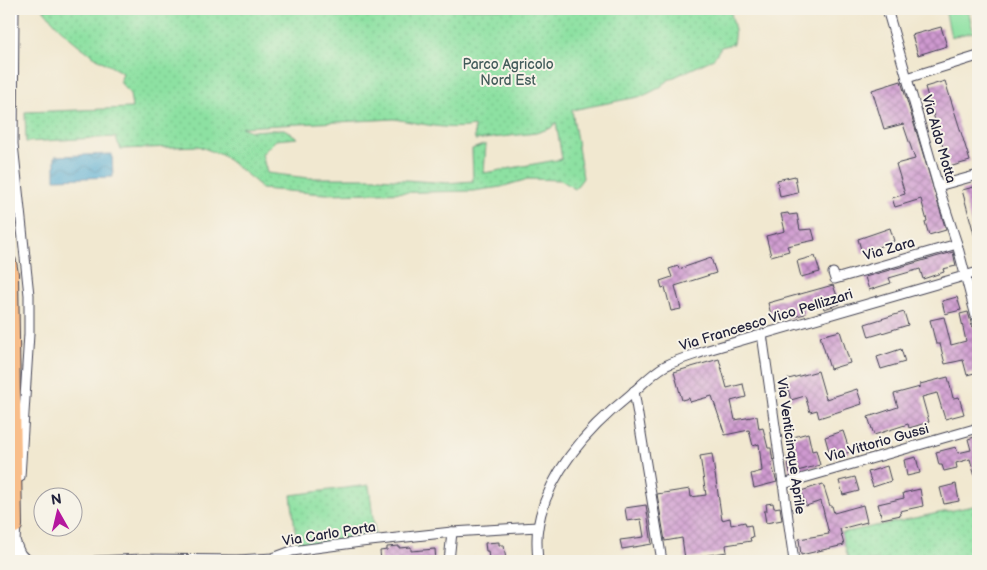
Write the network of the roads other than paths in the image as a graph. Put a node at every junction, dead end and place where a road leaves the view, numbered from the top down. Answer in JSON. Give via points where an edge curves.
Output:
{"nodes":[{"id":1,"x":14,"y":9,"type":"edge"},
{"id":2,"x":887,"y":9,"type":"edge"},
{"id":3,"x":978,"y":56,"type":"edge"},
{"id":4,"x":907,"y":78,"type":"junction"},
{"id":5,"x":978,"y":175,"type":"edge"},
{"id":6,"x":938,"y":186,"type":"junction"},
{"id":7,"x":957,"y":244,"type":"junction"},
{"id":8,"x":9,"y":262,"type":"edge"},
{"id":9,"x":978,"y":272,"type":"edge"},
{"id":10,"x":834,"y":273,"type":"dead end"},
{"id":11,"x":965,"y":276,"type":"junction"},
{"id":12,"x":978,"y":324,"type":"edge"},
{"id":13,"x":762,"y":334,"type":"junction"},
{"id":14,"x":634,"y":391,"type":"junction"},
{"id":15,"x":978,"y":428,"type":"edge"},
{"id":16,"x":783,"y":484,"type":"junction"},
{"id":17,"x":538,"y":527,"type":"junction"},
{"id":18,"x":15,"y":532,"type":"junction"},
{"id":19,"x":452,"y":532,"type":"junction"},
{"id":20,"x":273,"y":559,"type":"edge"},
{"id":21,"x":14,"y":561,"type":"edge"},
{"id":22,"x":31,"y":561,"type":"edge"},
{"id":23,"x":95,"y":561,"type":"edge"},
{"id":24,"x":449,"y":561,"type":"edge"},
{"id":25,"x":538,"y":561,"type":"edge"},
{"id":26,"x":662,"y":561,"type":"edge"},
{"id":27,"x":794,"y":561,"type":"edge"}],
"edges":[{"from":1,"to":18,"type":"street","via":[[13,144],[29,295]]},
{"from":2,"to":4,"type":"street","name":"Via Aldo Motta"},
{"from":3,"to":4,"type":"street"},
{"from":4,"to":6,"type":"street","name":"Via Aldo Motta"},
{"from":5,"to":6,"type":"street"},
{"from":6,"to":7,"type":"street","name":"Via Aldo Motta"},
{"from":7,"to":10,"type":"street","name":"Via Zara","via":[[835,279]]},
{"from":7,"to":11,"type":"street","name":"Via Aldo Motta"},
{"from":8,"to":18,"type":"highway"},
{"from":9,"to":11,"type":"street","name":"Via Francesco Vico Pellizzari"},
{"from":11,"to":12,"type":"street","name":"Via Aldo Motta"},
{"from":11,"to":13,"type":"street","name":"Via Francesco Vico Pellizzari"},
{"from":13,"to":14,"type":"street","name":"Via Francesco Vico Pellizzari","via":[[666,366]]},
{"from":13,"to":16,"type":"street","name":"Via Venticinque Aprile"},
{"from":14,"to":17,"type":"street","name":"Via Francesco Vico Pellizzari","via":[[606,416],[564,464],[551,488]]},
{"from":14,"to":26,"type":"street"},
{"from":15,"to":16,"type":"street","name":"Via Vittorio Gussi"},
{"from":16,"to":27,"type":"street","name":"Via Venticinque Aprile"},
{"from":17,"to":19,"type":"street","name":"Via Carlo Porta"},
{"from":17,"to":25,"type":"street","name":"Via Francesco Vico Pellizzari"},
{"from":18,"to":21,"type":"street"},
{"from":18,"to":22,"type":"street","via":[[20,553]]},
{"from":19,"to":20,"type":"street","name":"Via Carlo Porta","via":[[292,551]]},
{"from":19,"to":24,"type":"street"},
{"from":20,"to":23,"type":"street","name":"Via Carlo Porta"}]}
